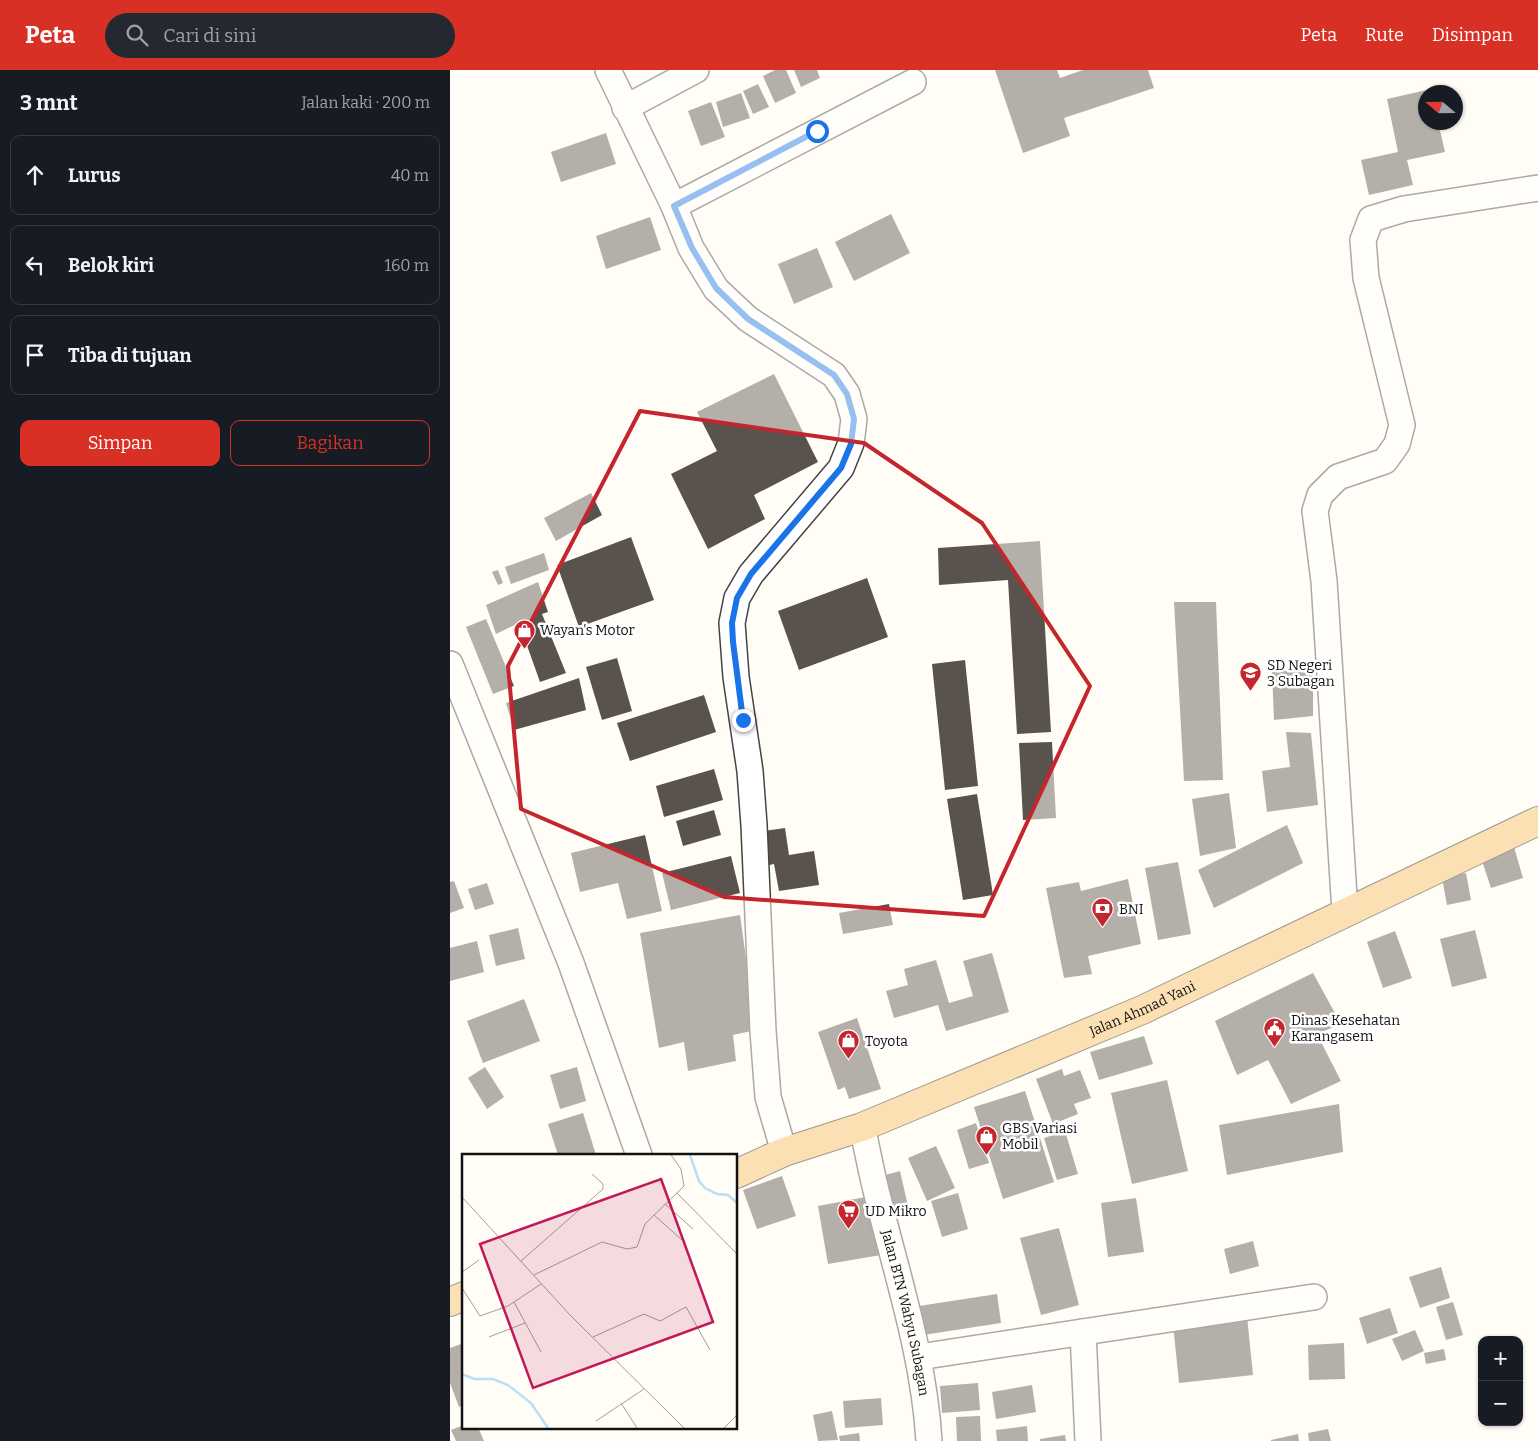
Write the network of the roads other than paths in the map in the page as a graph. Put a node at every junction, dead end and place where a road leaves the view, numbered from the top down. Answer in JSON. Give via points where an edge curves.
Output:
{"nodes":[{"id":1,"x":608,"y":70,"type":"edge"},
{"id":2,"x":696,"y":70,"type":"edge"},
{"id":3,"x":913,"y":82,"type":"dead end"},
{"id":4,"x":625,"y":108,"type":"junction"},
{"id":5,"x":1538,"y":188,"type":"edge"},
{"id":6,"x":674,"y":206,"type":"junction"},
{"id":7,"x":450,"y":664,"type":"edge"},
{"id":8,"x":1538,"y":821,"type":"edge"},
{"id":9,"x":1345,"y":912,"type":"junction"},
{"id":10,"x":862,"y":1127,"type":"junction"},
{"id":11,"x":784,"y":1152,"type":"junction"},
{"id":12,"x":640,"y":1154,"type":"edge"},
{"id":13,"x":738,"y":1173,"type":"edge"},
{"id":14,"x":462,"y":1297,"type":"edge"},
{"id":15,"x":1314,"y":1297,"type":"dead end"},
{"id":16,"x":450,"y":1302,"type":"edge"},
{"id":17,"x":1083,"y":1332,"type":"junction"},
{"id":18,"x":919,"y":1357,"type":"junction"},
{"id":19,"x":929,"y":1441,"type":"edge"},
{"id":20,"x":1088,"y":1441,"type":"edge"}],
"edges":[{"from":1,"to":4,"type":"street"},
{"from":2,"to":4,"type":"street"},
{"from":3,"to":6,"type":"street"},
{"from":4,"to":6,"type":"street"},
{"from":5,"to":9,"type":"street","via":[[1404,209],[1371,219],[1363,240],[1366,278],[1402,425],[1398,444],[1385,461],[1338,477],[1320,495],[1315,512],[1324,580]]},
{"from":6,"to":11,"type":"street","via":[[692,248],[716,288],[748,319],[834,375],[847,394],[854,419],[851,444],[841,468],[751,574],[737,598],[732,623],[754,816],[767,1089]]},
{"from":7,"to":12,"type":"street","via":[[571,963]]},
{"from":8,"to":9,"type":"highway","name":"Jalan Ahmad Yani"},
{"from":9,"to":10,"type":"highway","name":"Jalan Ahmad Yani","via":[[1142,1010]]},
{"from":10,"to":11,"type":"highway","name":"Jalan Ahmad Yani"},
{"from":10,"to":18,"type":"street","name":"Jalan BTN Wahyu Subagan"},
{"from":11,"to":13,"type":"highway","name":"Jalan Ahmad Yani"},
{"from":14,"to":16,"type":"highway"},
{"from":15,"to":17,"type":"street"},
{"from":17,"to":18,"type":"street"},
{"from":17,"to":20,"type":"street"},
{"from":18,"to":19,"type":"street","name":"Jalan BTN Wahyu Subagan"}]}
